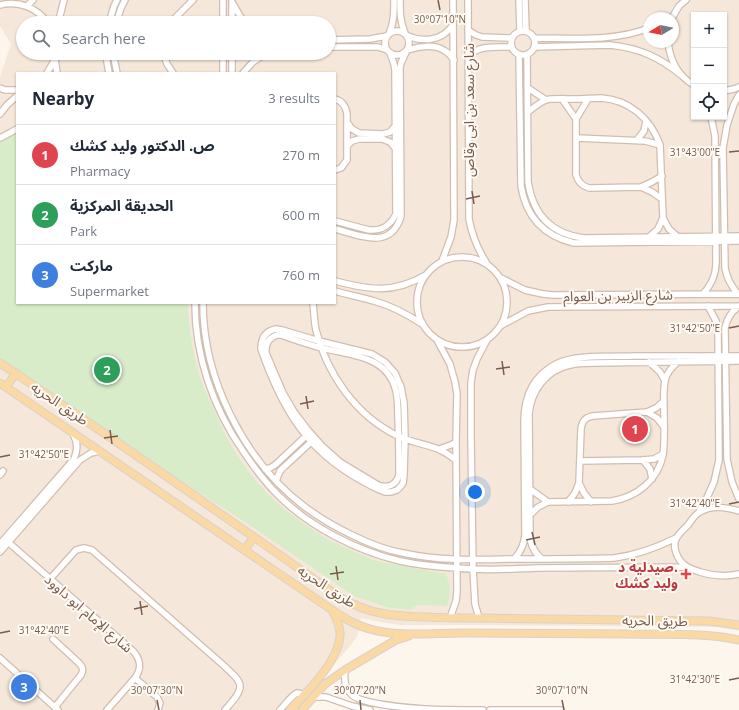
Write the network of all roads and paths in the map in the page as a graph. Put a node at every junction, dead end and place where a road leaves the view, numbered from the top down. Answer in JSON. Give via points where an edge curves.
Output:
{"nodes":[{"id":1,"x":17,"y":0,"type":"edge"},
{"id":2,"x":33,"y":0,"type":"edge"},
{"id":3,"x":64,"y":0,"type":"edge"},
{"id":4,"x":117,"y":0,"type":"edge"},
{"id":5,"x":125,"y":0,"type":"edge"},
{"id":6,"x":193,"y":0,"type":"edge"},
{"id":7,"x":394,"y":0,"type":"edge"},
{"id":8,"x":400,"y":0,"type":"edge"},
{"id":9,"x":453,"y":0,"type":"edge"},
{"id":10,"x":468,"y":0,"type":"edge"},
{"id":11,"x":519,"y":0,"type":"edge"},
{"id":12,"x":526,"y":0,"type":"edge"},
{"id":13,"x":686,"y":0,"type":"edge"},
{"id":14,"x":222,"y":1,"type":"edge"},
{"id":15,"x":232,"y":1,"type":"edge"},
{"id":16,"x":0,"y":5,"type":"edge"},
{"id":17,"x":26,"y":6,"type":"junction"},
{"id":18,"x":675,"y":12,"type":"edge"},
{"id":19,"x":43,"y":16,"type":"edge"},
{"id":20,"x":60,"y":16,"type":"edge"},
{"id":21,"x":110,"y":16,"type":"edge"},
{"id":22,"x":118,"y":16,"type":"edge"},
{"id":23,"x":177,"y":16,"type":"edge"},
{"id":24,"x":223,"y":16,"type":"edge"},
{"id":25,"x":232,"y":16,"type":"edge"},
{"id":26,"x":240,"y":16,"type":"edge"},
{"id":27,"x":453,"y":25,"type":"junction"},
{"id":28,"x":468,"y":30,"type":"junction"},
{"id":29,"x":643,"y":30,"type":"edge"},
{"id":30,"x":523,"y":31,"type":"junction"},
{"id":31,"x":406,"y":34,"type":"junction"},
{"id":32,"x":388,"y":35,"type":"junction"},
{"id":33,"x":512,"y":38,"type":"junction"},
{"id":34,"x":534,"y":38,"type":"junction"},
{"id":35,"x":336,"y":40,"type":"edge"},
{"id":36,"x":336,"y":47,"type":"edge"},
{"id":37,"x":512,"y":47,"type":"junction"},
{"id":38,"x":534,"y":47,"type":"junction"},
{"id":39,"x":669,"y":48,"type":"edge"},
{"id":40,"x":407,"y":51,"type":"junction"},
{"id":41,"x":388,"y":52,"type":"junction"},
{"id":42,"x":519,"y":54,"type":"junction"},
{"id":43,"x":527,"y":54,"type":"junction"},
{"id":44,"x":468,"y":56,"type":"junction"},
{"id":45,"x":54,"y":60,"type":"edge"},
{"id":46,"x":56,"y":60,"type":"edge"},
{"id":47,"x":107,"y":60,"type":"edge"},
{"id":48,"x":114,"y":60,"type":"edge"},
{"id":49,"x":166,"y":60,"type":"edge"},
{"id":50,"x":223,"y":60,"type":"edge"},
{"id":51,"x":232,"y":60,"type":"edge"},
{"id":52,"x":256,"y":60,"type":"edge"},
{"id":53,"x":454,"y":60,"type":"junction"},
{"id":54,"x":48,"y":72,"type":"edge"},
{"id":55,"x":57,"y":72,"type":"edge"},
{"id":56,"x":109,"y":72,"type":"edge"},
{"id":57,"x":117,"y":72,"type":"edge"},
{"id":58,"x":172,"y":72,"type":"edge"},
{"id":59,"x":223,"y":72,"type":"edge"},
{"id":60,"x":232,"y":72,"type":"edge"},
{"id":61,"x":244,"y":72,"type":"edge"},
{"id":62,"x":681,"y":75,"type":"junction"},
{"id":63,"x":692,"y":84,"type":"edge"},
{"id":64,"x":739,"y":87,"type":"edge"},
{"id":65,"x":0,"y":88,"type":"edge"},
{"id":66,"x":528,"y":88,"type":"junction"},
{"id":67,"x":16,"y":90,"type":"edge"},
{"id":68,"x":727,"y":90,"type":"edge"},
{"id":69,"x":739,"y":95,"type":"edge"},
{"id":70,"x":16,"y":97,"type":"edge"},
{"id":71,"x":588,"y":98,"type":"junction"},
{"id":72,"x":336,"y":99,"type":"edge"},
{"id":73,"x":562,"y":99,"type":"junction"},
{"id":74,"x":546,"y":100,"type":"junction"},
{"id":75,"x":528,"y":112,"type":"junction"},
{"id":76,"x":0,"y":114,"type":"edge"},
{"id":77,"x":576,"y":119,"type":"junction"},
{"id":78,"x":712,"y":120,"type":"edge"},
{"id":79,"x":646,"y":121,"type":"junction"},
{"id":80,"x":347,"y":122,"type":"junction"},
{"id":81,"x":395,"y":126,"type":"junction"},
{"id":82,"x":16,"y":130,"type":"edge"},
{"id":83,"x":371,"y":136,"type":"junction"},
{"id":84,"x":0,"y":138,"type":"edge"},
{"id":85,"x":577,"y":138,"type":"junction"},
{"id":86,"x":637,"y":140,"type":"junction"},
{"id":87,"x":660,"y":145,"type":"junction"},
{"id":88,"x":347,"y":146,"type":"junction"},
{"id":89,"x":395,"y":148,"type":"junction"},
{"id":90,"x":336,"y":170,"type":"edge"},
{"id":91,"x":662,"y":176,"type":"junction"},
{"id":92,"x":398,"y":180,"type":"junction"},
{"id":93,"x":641,"y":187,"type":"junction"},
{"id":94,"x":662,"y":199,"type":"junction"},
{"id":95,"x":663,"y":218,"type":"junction"},
{"id":96,"x":336,"y":221,"type":"edge"},
{"id":97,"x":336,"y":229,"type":"edge"},
{"id":98,"x":677,"y":236,"type":"junction"},
{"id":99,"x":739,"y":236,"type":"edge"},
{"id":100,"x":650,"y":237,"type":"junction"},
{"id":101,"x":716,"y":239,"type":"junction"},
{"id":102,"x":725,"y":239,"type":"junction"},
{"id":103,"x":739,"y":241,"type":"edge"},
{"id":104,"x":442,"y":261,"type":"junction"},
{"id":105,"x":487,"y":264,"type":"junction"},
{"id":106,"x":426,"y":274,"type":"junction"},
{"id":107,"x":501,"y":278,"type":"junction"},
{"id":108,"x":336,"y":281,"type":"edge"},
{"id":109,"x":336,"y":291,"type":"edge"},
{"id":110,"x":657,"y":294,"type":"junction"},
{"id":111,"x":703,"y":294,"type":"junction"},
{"id":112,"x":738,"y":294,"type":"edge"},
{"id":113,"x":195,"y":304,"type":"edge"},
{"id":114,"x":203,"y":304,"type":"edge"},
{"id":115,"x":313,"y":304,"type":"edge"},
{"id":116,"x":657,"y":306,"type":"junction"},
{"id":117,"x":708,"y":306,"type":"junction"},
{"id":118,"x":739,"y":306,"type":"edge"},
{"id":119,"x":423,"y":324,"type":"junction"},
{"id":120,"x":502,"y":325,"type":"junction"},
{"id":121,"x":437,"y":340,"type":"junction"},
{"id":122,"x":487,"y":340,"type":"junction"},
{"id":123,"x":319,"y":341,"type":"junction"},
{"id":124,"x":321,"y":348,"type":"junction"},
{"id":125,"x":739,"y":356,"type":"edge"},
{"id":126,"x":726,"y":358,"type":"junction"},
{"id":127,"x":718,"y":359,"type":"junction"},
{"id":128,"x":679,"y":361,"type":"junction"},
{"id":129,"x":739,"y":361,"type":"edge"},
{"id":130,"x":650,"y":362,"type":"junction"},
{"id":131,"x":0,"y":363,"type":"edge"},
{"id":132,"x":16,"y":373,"type":"junction"},
{"id":133,"x":665,"y":381,"type":"junction"},
{"id":134,"x":3,"y":385,"type":"edge"},
{"id":135,"x":281,"y":393,"type":"junction"},
{"id":136,"x":664,"y":401,"type":"junction"},
{"id":137,"x":647,"y":412,"type":"junction"},
{"id":138,"x":664,"y":428,"type":"junction"},
{"id":139,"x":72,"y":432,"type":"junction"},
{"id":140,"x":306,"y":436,"type":"junction"},
{"id":141,"x":402,"y":438,"type":"junction"},
{"id":142,"x":311,"y":442,"type":"junction"},
{"id":143,"x":456,"y":442,"type":"junction"},
{"id":144,"x":438,"y":449,"type":"junction"},
{"id":145,"x":99,"y":451,"type":"junction"},
{"id":146,"x":663,"y":454,"type":"junction"},
{"id":147,"x":456,"y":460,"type":"junction"},
{"id":148,"x":643,"y":460,"type":"junction"},
{"id":149,"x":580,"y":461,"type":"junction"},
{"id":150,"x":265,"y":469,"type":"junction"},
{"id":151,"x":527,"y":469,"type":"junction"},
{"id":152,"x":62,"y":477,"type":"junction"},
{"id":153,"x":359,"y":477,"type":"junction"},
{"id":154,"x":652,"y":479,"type":"junction"},
{"id":155,"x":276,"y":481,"type":"junction"},
{"id":156,"x":579,"y":483,"type":"junction"},
{"id":157,"x":530,"y":489,"type":"junction"},
{"id":158,"x":739,"y":498,"type":"edge"},
{"id":159,"x":548,"y":502,"type":"junction"},
{"id":160,"x":568,"y":502,"type":"junction"},
{"id":161,"x":591,"y":502,"type":"junction"},
{"id":162,"x":739,"y":510,"type":"edge"},
{"id":163,"x":699,"y":512,"type":"junction"},
{"id":164,"x":530,"y":514,"type":"junction"},
{"id":165,"x":254,"y":537,"type":"junction"},
{"id":166,"x":676,"y":538,"type":"junction"},
{"id":167,"x":8,"y":542,"type":"junction"},
{"id":168,"x":0,"y":544,"type":"edge"},
{"id":169,"x":245,"y":550,"type":"junction"},
{"id":170,"x":0,"y":552,"type":"edge"},
{"id":171,"x":514,"y":559,"type":"junction"},
{"id":172,"x":542,"y":559,"type":"junction"},
{"id":173,"x":458,"y":560,"type":"junction"},
{"id":174,"x":473,"y":560,"type":"junction"},
{"id":175,"x":687,"y":567,"type":"junction"},
{"id":176,"x":458,"y":568,"type":"junction"},
{"id":177,"x":473,"y":569,"type":"junction"},
{"id":178,"x":739,"y":574,"type":"edge"},
{"id":179,"x":50,"y":579,"type":"junction"},
{"id":180,"x":332,"y":610,"type":"junction"},
{"id":181,"x":450,"y":618,"type":"junction"},
{"id":182,"x":479,"y":618,"type":"junction"},
{"id":183,"x":632,"y":620,"type":"junction"},
{"id":184,"x":739,"y":625,"type":"edge"},
{"id":185,"x":412,"y":634,"type":"junction"},
{"id":186,"x":632,"y":634,"type":"junction"},
{"id":187,"x":53,"y":638,"type":"dead end"},
{"id":188,"x":739,"y":640,"type":"edge"},
{"id":189,"x":0,"y":658,"type":"edge"},
{"id":190,"x":345,"y":670,"type":"junction"},
{"id":191,"x":135,"y":678,"type":"junction"},
{"id":192,"x":304,"y":696,"type":"junction"},
{"id":193,"x":311,"y":699,"type":"junction"},
{"id":194,"x":56,"y":708,"type":"edge"},
{"id":195,"x":384,"y":708,"type":"edge"},
{"id":196,"x":227,"y":709,"type":"edge"},
{"id":197,"x":107,"y":710,"type":"edge"},
{"id":198,"x":158,"y":710,"type":"edge"},
{"id":199,"x":280,"y":710,"type":"edge"},
{"id":200,"x":290,"y":710,"type":"edge"},
{"id":201,"x":302,"y":710,"type":"edge"},
{"id":202,"x":370,"y":710,"type":"edge"},
{"id":203,"x":483,"y":710,"type":"edge"},
{"id":204,"x":490,"y":710,"type":"edge"},
{"id":205,"x":561,"y":710,"type":"edge"}],
"edges":[{"from":1,"to":17,"type":"street"},
{"from":2,"to":17,"type":"street"},
{"from":3,"to":20,"type":"street"},
{"from":4,"to":21,"type":"street"},
{"from":5,"to":22,"type":"street"},
{"from":6,"to":23,"type":"street"},
{"from":7,"to":32,"type":"street","via":[[393,23]]},
{"from":8,"to":31,"type":"street","via":[[400,19]]},
{"from":9,"to":27,"type":"street","name":"شارع سعد بن ابى وقاص"},
{"from":10,"to":28,"type":"street","name":"شارع سعد بن ابى وقاص"},
{"from":11,"to":30,"type":"street"},
{"from":12,"to":30,"type":"street"},
{"from":13,"to":18,"type":"street"},
{"from":14,"to":24,"type":"street"},
{"from":15,"to":25,"type":"street"},
{"from":15,"to":26,"type":"street"},
{"from":16,"to":17,"type":"street","via":[[13,3]]},
{"from":17,"to":19,"type":"street"},
{"from":27,"to":31,"type":"street","via":[[445,34],[434,39],[415,38]]},
{"from":27,"to":53,"type":"street","name":"شارع سعد بن ابى وقاص"},
{"from":28,"to":33,"type":"street","via":[[482,37]]},
{"from":28,"to":44,"type":"street","name":"شارع سعد بن ابى وقاص"},
{"from":29,"to":34,"type":"street","via":[[610,37]]},
{"from":30,"to":33,"type":"street"},
{"from":30,"to":34,"type":"street"},
{"from":31,"to":32,"type":"street","via":[[395,31]]},
{"from":31,"to":40,"type":"street","via":[[410,40]]},
{"from":32,"to":35,"type":"street","via":[[370,39]]},
{"from":32,"to":41,"type":"street","via":[[385,42]]},
{"from":33,"to":37,"type":"street"},
{"from":34,"to":38,"type":"street"},
{"from":36,"to":41,"type":"street","via":[[378,47]]},
{"from":37,"to":42,"type":"street"},
{"from":37,"to":44,"type":"street","via":[[477,49]]},
{"from":38,"to":43,"type":"street"},
{"from":38,"to":62,"type":"street","via":[[621,46],[653,56]]},
{"from":39,"to":62,"type":"street","via":[[674,65]]},
{"from":40,"to":41,"type":"street","via":[[400,56]]},
{"from":40,"to":53,"type":"street","via":[[419,47],[441,48]]},
{"from":40,"to":92,"type":"street","via":[[400,68]]},
{"from":41,"to":81,"type":"street","via":[[394,64]]},
{"from":42,"to":43,"type":"street"},
{"from":42,"to":101,"type":"street","via":[[521,186],[527,208],[541,226],[553,235],[574,243]]},
{"from":43,"to":66,"type":"street"},
{"from":44,"to":105,"type":"street","name":"شارع سعد بن ابى وقاص","via":[[469,219],[477,247]]},
{"from":45,"to":54,"type":"street"},
{"from":46,"to":55,"type":"street"},
{"from":47,"to":56,"type":"street"},
{"from":48,"to":57,"type":"street"},
{"from":49,"to":58,"type":"street"},
{"from":50,"to":59,"type":"street"},
{"from":51,"to":60,"type":"street"},
{"from":52,"to":61,"type":"street"},
{"from":53,"to":104,"type":"street","name":"شارع سعد بن ابى وقاص","via":[[454,220],[452,237]]},
{"from":62,"to":63,"type":"street"},
{"from":64,"to":68,"type":"street"},
{"from":65,"to":67,"type":"street"},
{"from":66,"to":74,"type":"street"},
{"from":66,"to":75,"type":"street"},
{"from":69,"to":102,"type":"street","via":[[727,125],[723,148]]},
{"from":70,"to":76,"type":"street"},
{"from":71,"to":73,"type":"street"},
{"from":71,"to":77,"type":"street"},
{"from":71,"to":79,"type":"street","via":[[601,98],[626,105]]},
{"from":72,"to":80,"type":"street","via":[[344,104]]},
{"from":73,"to":74,"type":"street"},
{"from":73,"to":77,"type":"street"},
{"from":74,"to":75,"type":"street"},
{"from":75,"to":100,"type":"street","via":[[528,182],[533,203],[544,220],[556,229],[576,237]]},
{"from":77,"to":85,"type":"street"},
{"from":78,"to":101,"type":"street","via":[[715,136]]},
{"from":79,"to":86,"type":"street","via":[[644,131]]},
{"from":79,"to":87,"type":"street","via":[[655,132]]},
{"from":80,"to":83,"type":"street","via":[[355,132]]},
{"from":80,"to":88,"type":"street"},
{"from":81,"to":83,"type":"street","via":[[387,133]]},
{"from":81,"to":89,"type":"street"},
{"from":82,"to":84,"type":"street"},
{"from":83,"to":88,"type":"street"},
{"from":83,"to":89,"type":"street","via":[[386,140]]},
{"from":85,"to":86,"type":"street"},
{"from":85,"to":93,"type":"street","via":[[576,175],[582,186]]},
{"from":86,"to":87,"type":"street"},
{"from":87,"to":91,"type":"street"},
{"from":88,"to":90,"type":"street","via":[[347,160],[342,168]]},
{"from":89,"to":92,"type":"street"},
{"from":91,"to":93,"type":"street"},
{"from":91,"to":94,"type":"street"},
{"from":92,"to":96,"type":"street","via":[[396,214],[390,224],[380,230],[369,230]]},
{"from":92,"to":97,"type":"street","via":[[401,216],[396,229],[390,234],[370,238]]},
{"from":93,"to":94,"type":"street"},
{"from":94,"to":95,"type":"street"},
{"from":95,"to":98,"type":"street","via":[[669,229]]},
{"from":95,"to":100,"type":"street","via":[[658,229]]},
{"from":98,"to":100,"type":"street"},
{"from":98,"to":101,"type":"street"},
{"from":99,"to":102,"type":"street"},
{"from":101,"to":102,"type":"street"},
{"from":101,"to":111,"type":"street","via":[[714,276]]},
{"from":102,"to":103,"type":"street"},
{"from":102,"to":112,"type":"street","via":[[726,274],[730,285]]},
{"from":104,"to":105,"type":"street","via":[[465,256]]},
{"from":104,"to":106,"type":"street"},
{"from":105,"to":107,"type":"street"},
{"from":106,"to":108,"type":"street","via":[[402,286],[385,289]]},
{"from":106,"to":119,"type":"street","via":[[419,289],[417,304]]},
{"from":107,"to":110,"type":"street","name":"شارع الزبير بن العوام","via":[[525,290],[543,294]]},
{"from":107,"to":120,"type":"street","via":[[507,296],[506,316]]},
{"from":109,"to":119,"type":"street","via":[[388,305]]},
{"from":110,"to":111,"type":"street","name":"شارع الزبير بن العوام"},
{"from":110,"to":116,"type":"street"},
{"from":111,"to":112,"type":"street","name":"شارع الزبير بن العوام"},
{"from":113,"to":176,"type":"street","via":[[200,350],[219,409],[246,456],[276,493],[305,518],[368,551],[406,562]]},
{"from":114,"to":150,"type":"street","via":[[207,345],[220,391],[237,427]]},
{"from":115,"to":123,"type":"street"},
{"from":116,"to":117,"type":"street","name":"شارع الزبير بن العوام"},
{"from":116,"to":120,"type":"street","name":"شارع الزبير بن العوام","via":[[548,307],[528,312]]},
{"from":117,"to":118,"type":"street","name":"شارع الزبير بن العوام"},
{"from":117,"to":127,"type":"street","via":[[717,327]]},
{"from":118,"to":126,"type":"street","via":[[729,315],[725,328]]},
{"from":119,"to":121,"type":"street"},
{"from":120,"to":122,"type":"street"},
{"from":121,"to":122,"type":"street","via":[[457,347],[478,345]]},
{"from":121,"to":143,"type":"street","via":[[456,382]]},
{"from":122,"to":174,"type":"street","via":[[477,359],[471,382]]},
{"from":123,"to":124,"type":"street"},
{"from":123,"to":135,"type":"street","via":[[276,329],[266,333],[261,349]]},
{"from":123,"to":141,"type":"street","via":[[372,354],[390,367],[398,380],[404,403]]},
{"from":124,"to":135,"type":"street","via":[[282,335],[269,340],[266,344],[266,353]]},
{"from":124,"to":141,"type":"street","via":[[331,371],[345,392],[370,418]]},
{"from":124,"to":141,"type":"street","via":[[364,357],[386,372],[396,390]]},
{"from":125,"to":126,"type":"street"},
{"from":126,"to":127,"type":"street"},
{"from":126,"to":129,"type":"street"},
{"from":126,"to":158,"type":"street","via":[[727,459]]},
{"from":127,"to":128,"type":"street"},
{"from":127,"to":151,"type":"street","via":[[576,358],[556,364],[535,382],[526,401],[524,422]]},
{"from":127,"to":163,"type":"street","via":[[719,460],[714,482]]},
{"from":128,"to":130,"type":"street"},
{"from":128,"to":133,"type":"street"},
{"from":130,"to":133,"type":"street"},
{"from":130,"to":151,"type":"street","via":[[576,364],[562,367],[549,375],[536,390],[530,408]]},
{"from":131,"to":132,"type":"main road","name":"طريق الحريه"},
{"from":132,"to":134,"type":"main road"},
{"from":132,"to":165,"type":"main road","name":"طريق الحريه"},
{"from":133,"to":136,"type":"street"},
{"from":134,"to":139,"type":"main road","name":"طريق الحريه"},
{"from":135,"to":140,"type":"street","via":[[292,417]]},
{"from":135,"to":153,"type":"street","via":[[322,446]]},
{"from":136,"to":137,"type":"street"},
{"from":136,"to":138,"type":"street"},
{"from":137,"to":138,"type":"street","via":[[657,418]]},
{"from":137,"to":149,"type":"street","via":[[584,419],[580,429]]},
{"from":138,"to":146,"type":"street"},
{"from":139,"to":145,"type":"main road","name":"طريق الحريه"},
{"from":139,"to":152,"type":"street","via":[[77,440],[76,454]]},
{"from":140,"to":142,"type":"street"},
{"from":140,"to":150,"type":"street","via":[[275,465]]},
{"from":141,"to":144,"type":"street"},
{"from":141,"to":153,"type":"street","via":[[396,482],[387,487]]},
{"from":142,"to":153,"type":"street","via":[[328,458]]},
{"from":142,"to":155,"type":"street","via":[[280,471]]},
{"from":143,"to":144,"type":"street"},
{"from":143,"to":147,"type":"street"},
{"from":144,"to":147,"type":"street"},
{"from":145,"to":152,"type":"street","via":[[83,457]]},
{"from":145,"to":169,"type":"main road","name":"طريق الحريه"},
{"from":146,"to":148,"type":"street","via":[[654,459]]},
{"from":146,"to":154,"type":"street"},
{"from":147,"to":173,"type":"street"},
{"from":148,"to":149,"type":"street"},
{"from":148,"to":154,"type":"street","via":[[650,469]]},
{"from":149,"to":156,"type":"street"},
{"from":150,"to":155,"type":"street"},
{"from":151,"to":157,"type":"street"},
{"from":151,"to":171,"type":"street","via":[[525,535],[521,551]]},
{"from":152,"to":167,"type":"street"},
{"from":152,"to":168,"type":"street"},
{"from":154,"to":161,"type":"street","via":[[627,498]]},
{"from":155,"to":173,"type":"street","via":[[316,515],[364,541],[404,554]]},
{"from":156,"to":160,"type":"street"},
{"from":156,"to":161,"type":"street"},
{"from":157,"to":159,"type":"street"},
{"from":157,"to":164,"type":"street"},
{"from":159,"to":160,"type":"street"},
{"from":159,"to":164,"type":"street"},
{"from":160,"to":161,"type":"street"},
{"from":162,"to":163,"type":"street","via":[[717,508]]},
{"from":163,"to":166,"type":"street"},
{"from":164,"to":172,"type":"street","via":[[531,544]]},
{"from":165,"to":169,"type":"main road"},
{"from":165,"to":181,"type":"main road","name":"طريق الحريه","via":[[356,606],[388,616]]},
{"from":166,"to":172,"type":"street","via":[[626,557]]},
{"from":166,"to":175,"type":"street","via":[[676,555]]},
{"from":167,"to":170,"type":"street"},
{"from":167,"to":179,"type":"street","name":"شارع الإمام ابو داوود"},
{"from":169,"to":180,"type":"main road","name":"طريق الحريه"},
{"from":171,"to":172,"type":"street"},
{"from":171,"to":174,"type":"street"},
{"from":173,"to":174,"type":"street"},
{"from":173,"to":176,"type":"street"},
{"from":174,"to":177,"type":"street"},
{"from":175,"to":177,"type":"street"},
{"from":175,"to":178,"type":"street","via":[[714,575]]},
{"from":176,"to":177,"type":"street"},
{"from":176,"to":181,"type":"street","via":[[458,592]]},
{"from":177,"to":182,"type":"street","via":[[475,604]]},
{"from":179,"to":191,"type":"street","name":"شارع الإمام ابو داوود","via":[[137,655],[140,667]]},
{"from":179,"to":196,"type":"street","via":[[76,550],[92,550],[235,676],[240,683],[240,692]]},
{"from":180,"to":185,"type":"main road","name":"طريق الحريه","via":[[350,622],[368,628]]},
{"from":180,"to":192,"type":"main road","via":[[340,629],[339,643],[322,674]]},
{"from":181,"to":182,"type":"main road","name":"طريق الحريه"},
{"from":182,"to":183,"type":"main road","name":"طريق الحريه"},
{"from":183,"to":184,"type":"main road","name":"طريق الحريه","via":[[709,621]]},
{"from":183,"to":186,"type":"main road"},
{"from":185,"to":186,"type":"main road","name":"طريق الحريه"},
{"from":185,"to":190,"type":"main road","via":[[396,640]]},
{"from":186,"to":188,"type":"main road","name":"طريق الحريه","via":[[715,636]]},
{"from":187,"to":194,"type":"street","via":[[83,669]]},
{"from":189,"to":194,"type":"street"},
{"from":190,"to":193,"type":"main road","via":[[325,684]]},
{"from":190,"to":195,"type":"street","via":[[346,687],[351,695]]},
{"from":191,"to":197,"type":"street","name":"شارع الإمام ابو داوود"},
{"from":191,"to":198,"type":"street","via":[[157,697],[160,703]]},
{"from":192,"to":193,"type":"main road"},
{"from":192,"to":199,"type":"street","via":[[296,693]]},
{"from":192,"to":200,"type":"main road"},
{"from":193,"to":201,"type":"main road"},
{"from":193,"to":202,"type":"street","via":[[326,697]]},
{"from":195,"to":203,"type":"street"},
{"from":204,"to":205,"type":"street"}]}
